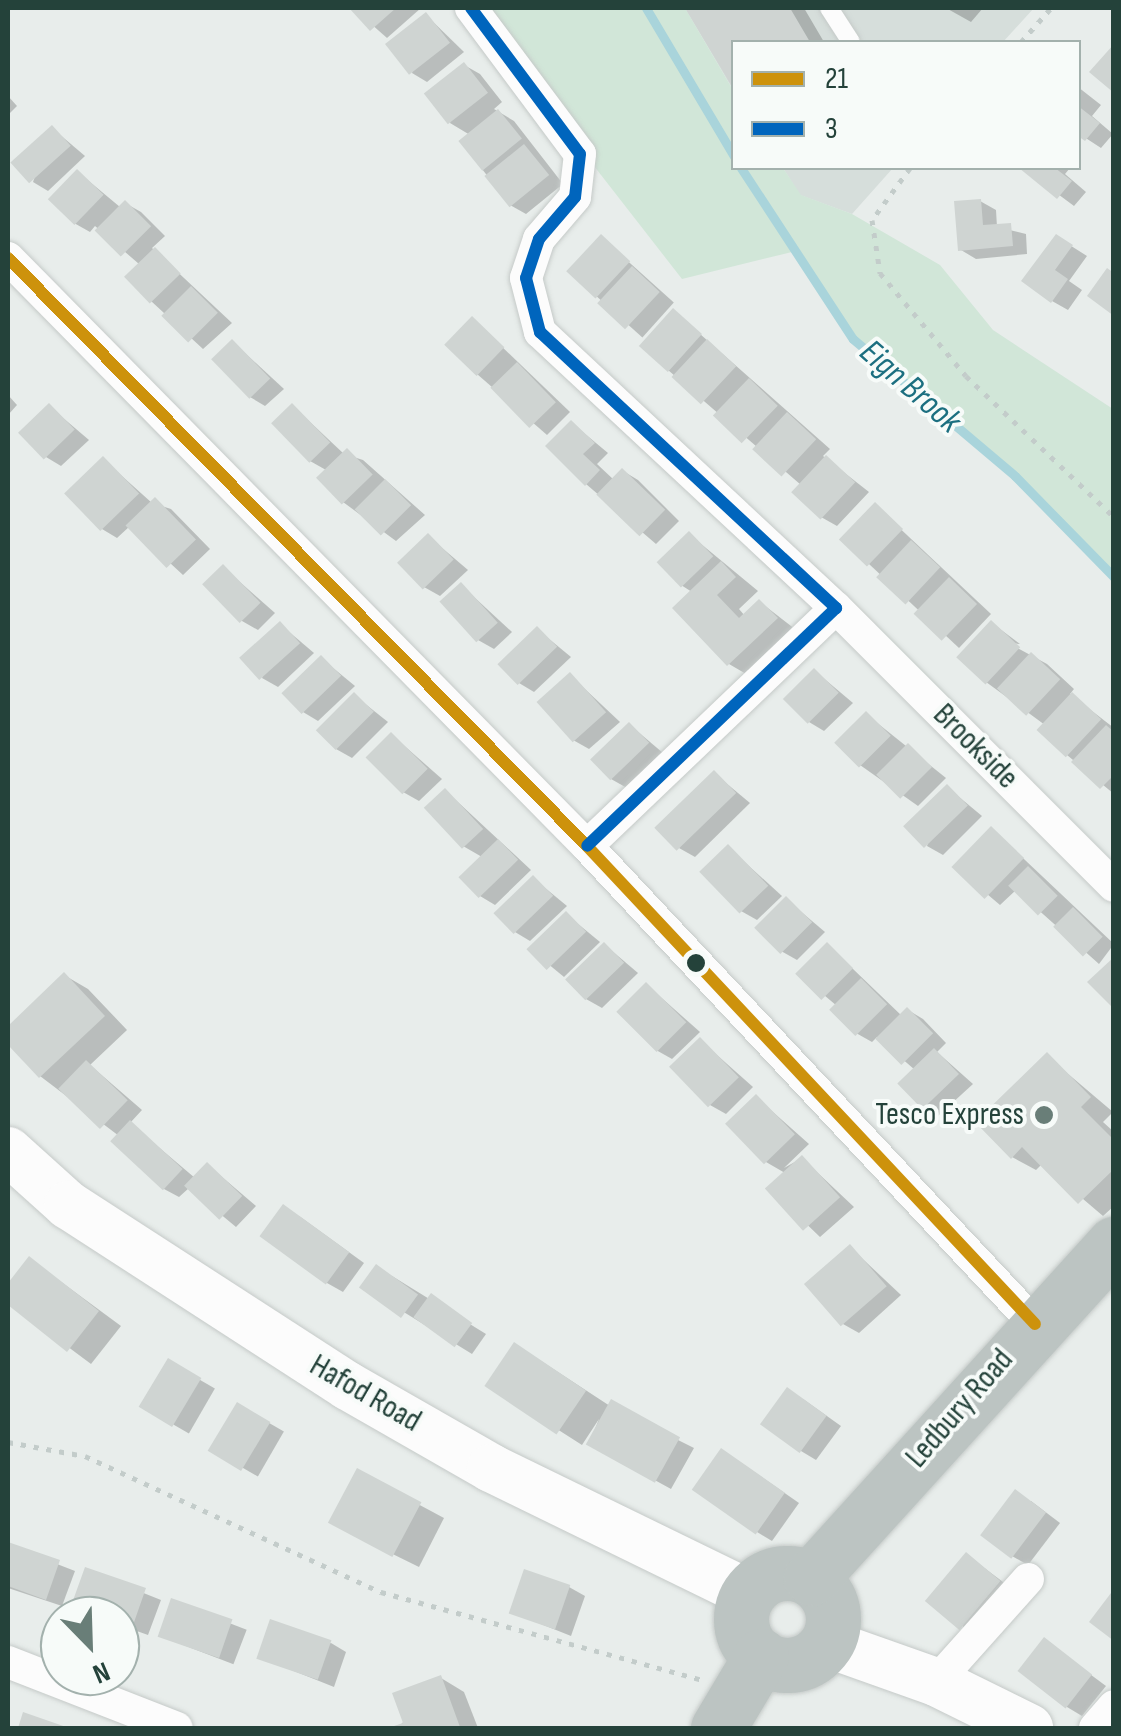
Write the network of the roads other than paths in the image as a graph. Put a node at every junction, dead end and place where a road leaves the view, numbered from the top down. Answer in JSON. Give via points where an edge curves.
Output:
{"nodes":[{"id":1,"x":471,"y":8,"type":"edge"},
{"id":2,"x":829,"y":8,"type":"edge"},
{"id":3,"x":850,"y":40,"type":"edge"},
{"id":4,"x":8,"y":258,"type":"edge"},
{"id":5,"x":836,"y":608,"type":"junction"},
{"id":6,"x":587,"y":846,"type":"junction"},
{"id":7,"x":1114,"y":886,"type":"edge"},
{"id":8,"x":8,"y":1152,"type":"edge"},
{"id":9,"x":1114,"y":1244,"type":"edge"},
{"id":10,"x":1034,"y":1324,"type":"junction"},
{"id":11,"x":811,"y":1578,"type":"junction"},
{"id":12,"x":1028,"y":1579,"type":"dead end"},
{"id":13,"x":749,"y":1594,"type":"junction"},
{"id":14,"x":826,"y":1643,"type":"junction"},
{"id":15,"x":8,"y":1662,"type":"edge"},
{"id":16,"x":936,"y":1682,"type":"junction"},
{"id":17,"x":737,"y":1695,"type":"edge"},
{"id":18,"x":1114,"y":1706,"type":"edge"},
{"id":19,"x":177,"y":1728,"type":"edge"},
{"id":20,"x":1029,"y":1728,"type":"edge"},
{"id":21,"x":1095,"y":1728,"type":"edge"}],
"edges":[{"from":1,"to":5,"type":"street","name":"Brookside","via":[[580,154],[574,197],[539,239],[526,278],[540,332]]},
{"from":2,"to":3,"type":"lane"},
{"from":4,"to":6,"type":"street"},
{"from":5,"to":6,"type":"street"},
{"from":5,"to":7,"type":"street","name":"Brookside"},
{"from":6,"to":10,"type":"street"},
{"from":8,"to":13,"type":"street","name":"Hafod Road","via":[[68,1206],[348,1386],[491,1468]]},
{"from":9,"to":10,"type":"highway","name":"Ledbury Road"},
{"from":10,"to":11,"type":"highway","name":"Ledbury Road"},
{"from":11,"to":13,"type":"highway","via":[[777,1574]]},
{"from":11,"to":14,"type":"highway","via":[[832,1606]]},
{"from":12,"to":16,"type":"street"},
{"from":13,"to":17,"type":"highway","via":[[741,1621],[749,1646]]},
{"from":14,"to":16,"type":"street"},
{"from":14,"to":17,"type":"highway"},
{"from":15,"to":19,"type":"street"},
{"from":16,"to":20,"type":"street"},
{"from":18,"to":21,"type":"street"}]}
